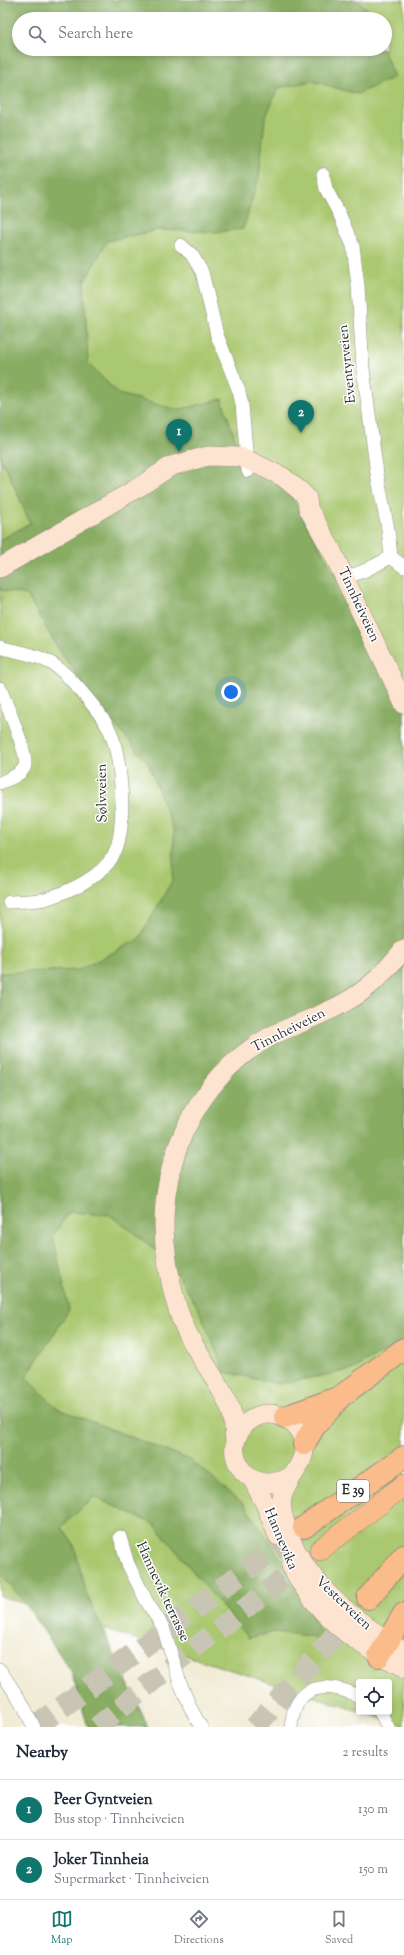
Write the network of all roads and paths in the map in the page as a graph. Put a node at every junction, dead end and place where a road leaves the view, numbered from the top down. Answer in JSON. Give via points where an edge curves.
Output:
{"nodes":[{"id":1,"x":322,"y":174,"type":"dead end"},
{"id":2,"x":181,"y":245,"type":"dead end"},
{"id":3,"x":248,"y":465,"type":"junction"},
{"id":4,"x":391,"y":556,"type":"junction"},
{"id":5,"x":2,"y":563,"type":"edge"},
{"id":6,"x":404,"y":567,"type":"edge"},
{"id":7,"x":345,"y":578,"type":"junction"},
{"id":8,"x":0,"y":647,"type":"edge"},
{"id":9,"x":0,"y":688,"type":"edge"},
{"id":10,"x":404,"y":704,"type":"edge"},
{"id":11,"x":0,"y":783,"type":"edge"},
{"id":12,"x":9,"y":902,"type":"dead end"},
{"id":13,"x":404,"y":949,"type":"edge"},
{"id":14,"x":404,"y":1349,"type":"edge"},
{"id":15,"x":213,"y":1376,"type":"junction"},
{"id":16,"x":340,"y":1397,"type":"junction"},
{"id":17,"x":275,"y":1416,"type":"junction"},
{"id":18,"x":235,"y":1441,"type":"junction"},
{"id":19,"x":304,"y":1444,"type":"junction"},
{"id":20,"x":404,"y":1457,"type":"edge"},
{"id":21,"x":290,"y":1477,"type":"junction"},
{"id":22,"x":253,"y":1480,"type":"junction"},
{"id":23,"x":404,"y":1485,"type":"edge"},
{"id":24,"x":304,"y":1527,"type":"tunnel mouth"},
{"id":25,"x":120,"y":1538,"type":"dead end"},
{"id":26,"x":320,"y":1550,"type":"tunnel mouth"},
{"id":27,"x":402,"y":1559,"type":"edge"},
{"id":28,"x":368,"y":1598,"type":"tunnel mouth"},
{"id":29,"x":404,"y":1614,"type":"edge"},
{"id":30,"x":390,"y":1650,"type":"edge"},
{"id":31,"x":404,"y":1667,"type":"edge"},
{"id":32,"x":0,"y":1670,"type":"edge"},
{"id":33,"x":356,"y":1695,"type":"edge"},
{"id":34,"x":382,"y":1715,"type":"edge"},
{"id":35,"x":34,"y":1727,"type":"edge"},
{"id":36,"x":201,"y":1727,"type":"edge"},
{"id":37,"x":291,"y":1727,"type":"edge"},
{"id":38,"x":388,"y":1727,"type":"edge"}],
"edges":[{"from":1,"to":4,"type":"street","name":"Eventyrveien","via":[[326,189],[353,246],[367,404]]},
{"from":2,"to":3,"type":"street","via":[[192,255],[202,272],[217,335],[242,405]]},
{"from":3,"to":5,"type":"street","name":"Tinnheiveien","via":[[219,456],[194,458],[171,466],[35,548]]},
{"from":3,"to":7,"type":"street","name":"Tinnheiveien","via":[[273,471],[307,498],[308,508]]},
{"from":4,"to":6,"type":"street"},
{"from":4,"to":7,"type":"street"},
{"from":7,"to":10,"type":"street","name":"Tinnheiveien"},
{"from":8,"to":12,"type":"street","name":"Sølvveien","via":[[49,661],[66,675],[96,711],[109,730],[117,754],[121,796],[118,844],[113,856],[94,877],[48,898]]},
{"from":9,"to":11,"type":"street","via":[[26,761],[25,768],[19,774]]},
{"from":13,"to":15,"type":"street","name":"Tinnheiveien","via":[[385,972],[364,990],[342,1004],[273,1035],[226,1070],[206,1093],[178,1143],[166,1197],[166,1257],[179,1312],[188,1334]]},
{"from":14,"to":16,"type":"highway"},
{"from":15,"to":17,"type":"street","name":"Tinnheiveien","via":[[250,1409]]},
{"from":15,"to":18,"type":"street","name":"Tinnheiveien","via":[[231,1411]]},
{"from":16,"to":17,"type":"highway"},
{"from":16,"to":19,"type":"highway","via":[[314,1426]]},
{"from":17,"to":18,"type":"street","via":[[255,1417],[239,1431]]},
{"from":17,"to":19,"type":"street","via":[[298,1429]]},
{"from":18,"to":22,"type":"street","via":[[234,1450],[240,1468]]},
{"from":19,"to":21,"type":"street","via":[[301,1464]]},
{"from":20,"to":24,"type":"highway","number":"E 39"},
{"from":21,"to":22,"type":"street","via":[[272,1484]]},
{"from":21,"to":30,"type":"street","name":"Vesterveien","via":[[283,1495],[282,1514],[292,1542],[305,1566],[313,1578],[341,1606]]},
{"from":22,"to":30,"type":"street","name":"Hannevika","via":[[287,1558],[319,1608],[343,1632]]},
{"from":23,"to":26,"type":"main road"},
{"from":25,"to":36,"type":"street","name":"Hannevik terrasse","via":[[128,1564],[163,1627],[180,1683]]},
{"from":27,"to":28,"type":"highway","name":"Vesterveien"},
{"from":29,"to":30,"type":"highway"},
{"from":30,"to":31,"type":"street","name":"Hannevika"},
{"from":32,"to":35,"type":"street"},
{"from":33,"to":37,"type":"street","via":[[333,1687],[314,1689],[298,1703]]},
{"from":34,"to":38,"type":"street"}]}
